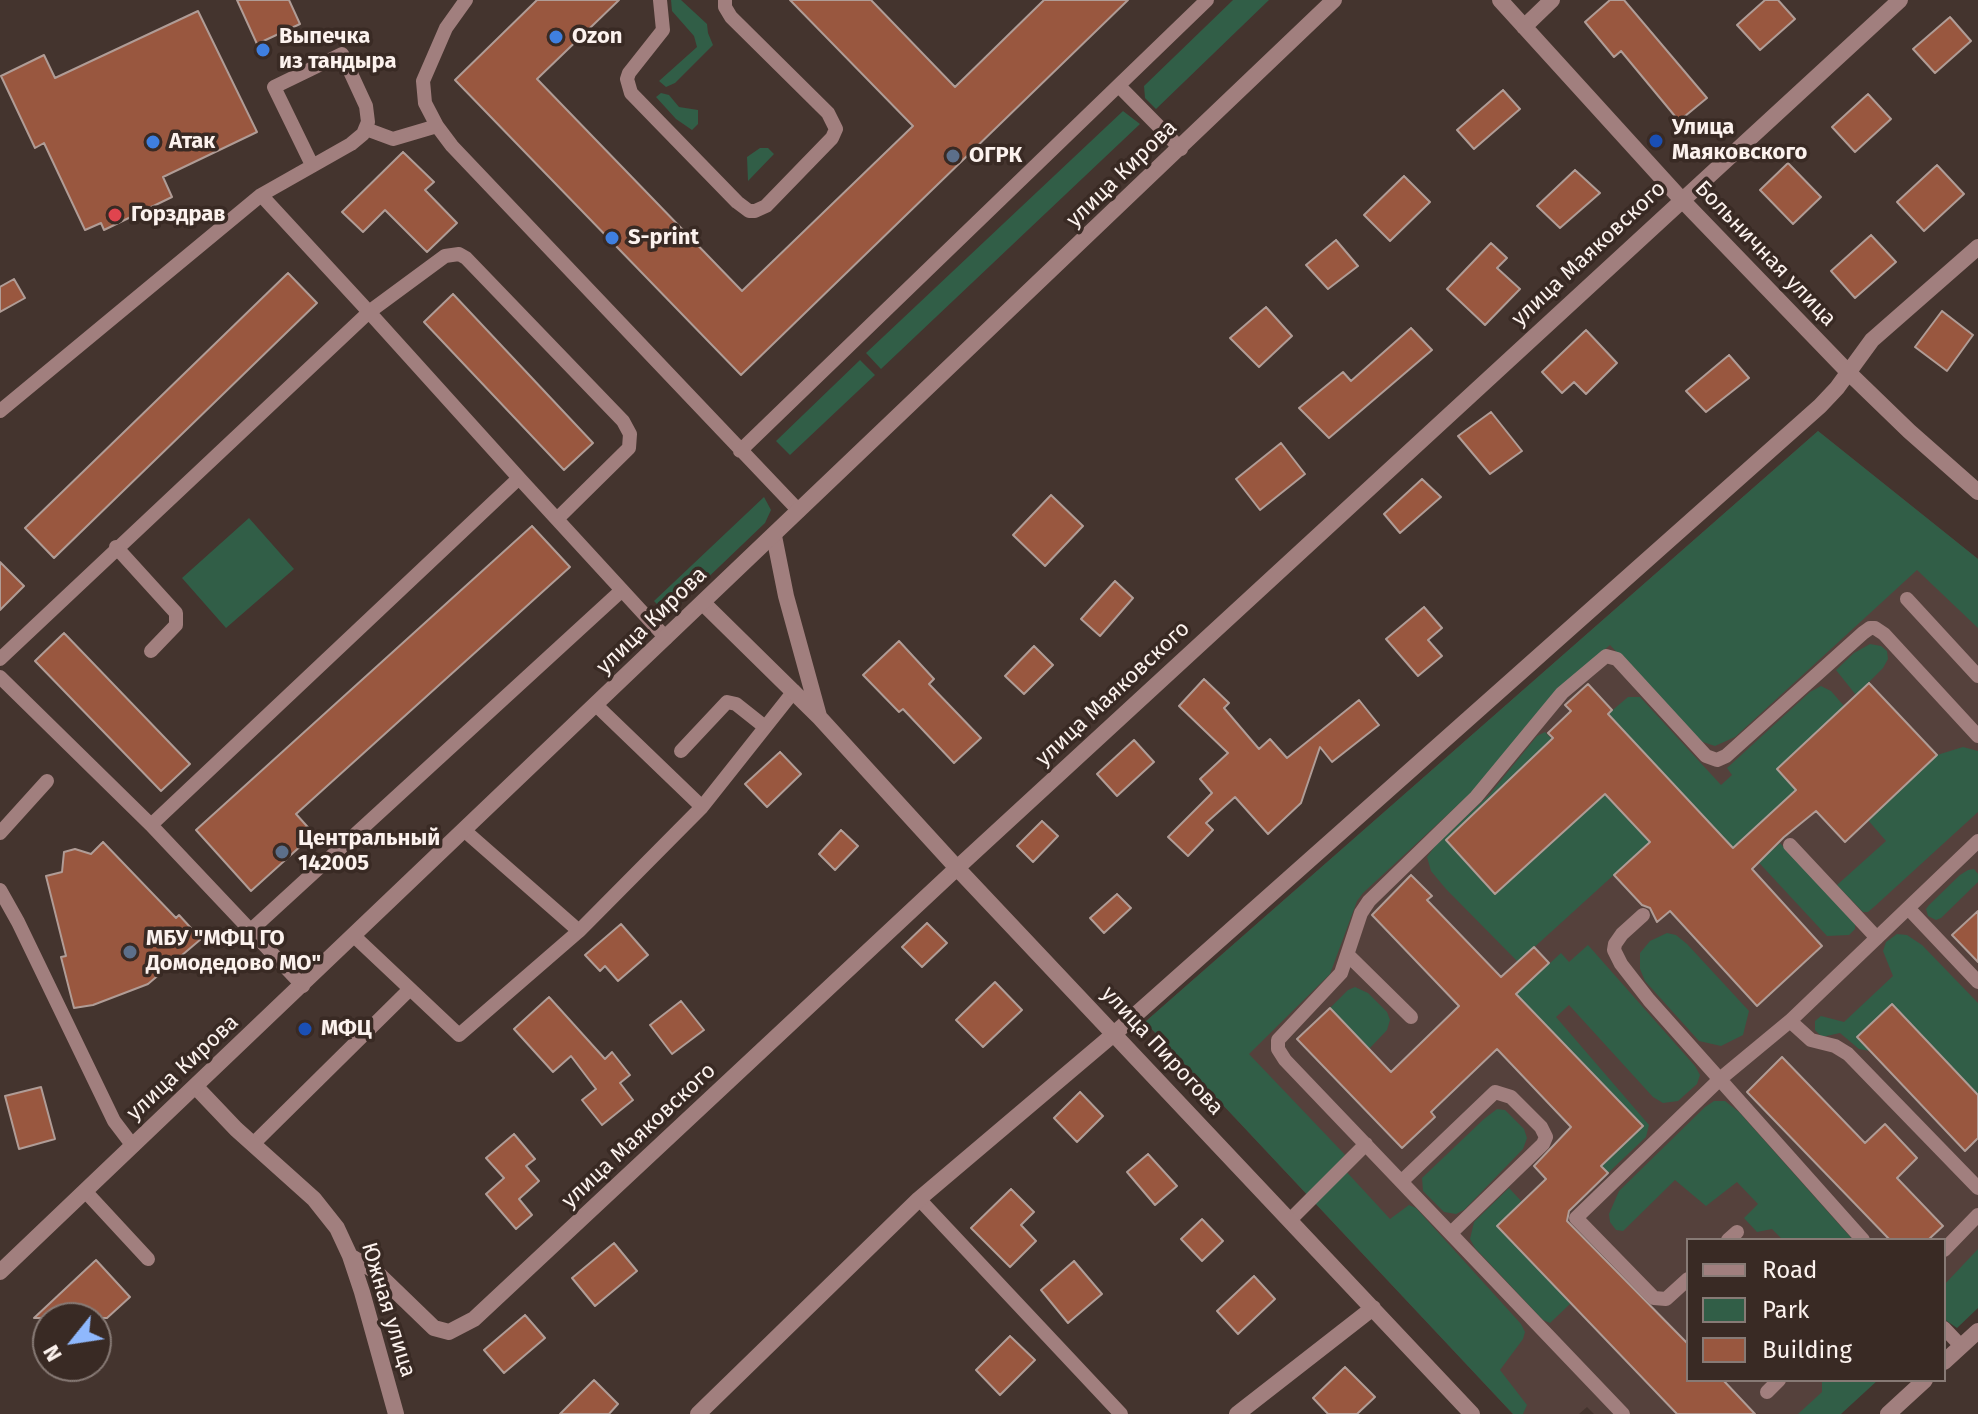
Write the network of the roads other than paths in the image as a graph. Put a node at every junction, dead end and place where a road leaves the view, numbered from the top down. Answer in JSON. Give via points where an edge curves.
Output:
{"nodes":[{"id":1,"x":466,"y":0,"type":"edge"},
{"id":2,"x":660,"y":0,"type":"edge"},
{"id":3,"x":725,"y":0,"type":"edge"},
{"id":4,"x":1207,"y":0,"type":"edge"},
{"id":5,"x":1334,"y":0,"type":"edge"},
{"id":6,"x":1500,"y":0,"type":"edge"},
{"id":7,"x":1552,"y":0,"type":"edge"},
{"id":8,"x":1900,"y":0,"type":"edge"},
{"id":9,"x":1524,"y":27,"type":"junction"},
{"id":10,"x":1119,"y":86,"type":"junction"},
{"id":11,"x":437,"y":126,"type":"junction"},
{"id":12,"x":366,"y":129,"type":"junction"},
{"id":13,"x":1181,"y":149,"type":"junction"},
{"id":14,"x":312,"y":165,"type":"junction"},
{"id":15,"x":261,"y":195,"type":"junction"},
{"id":16,"x":1681,"y":199,"type":"junction"},
{"id":17,"x":1978,"y":247,"type":"edge"},
{"id":18,"x":369,"y":312,"type":"junction"},
{"id":19,"x":1848,"y":372,"type":"junction"},
{"id":20,"x":0,"y":411,"type":"edge"},
{"id":21,"x":740,"y":451,"type":"junction"},
{"id":22,"x":519,"y":478,"type":"junction"},
{"id":23,"x":1978,"y":492,"type":"edge"},
{"id":24,"x":799,"y":511,"type":"junction"},
{"id":25,"x":557,"y":519,"type":"junction"},
{"id":26,"x":774,"y":536,"type":"junction"},
{"id":27,"x":116,"y":547,"type":"junction"},
{"id":28,"x":621,"y":591,"type":"junction"},
{"id":29,"x":1907,"y":599,"type":"dead end"},
{"id":30,"x":703,"y":603,"type":"junction"},
{"id":31,"x":666,"y":638,"type":"junction"},
{"id":32,"x":151,"y":651,"type":"dead end"},
{"id":33,"x":0,"y":659,"type":"edge"},
{"id":34,"x":1978,"y":676,"type":"edge"},
{"id":35,"x":0,"y":677,"type":"edge"},
{"id":36,"x":794,"y":691,"type":"junction"},
{"id":37,"x":596,"y":705,"type":"junction"},
{"id":38,"x":820,"y":718,"type":"junction"},
{"id":39,"x":765,"y":727,"type":"junction"},
{"id":40,"x":1978,"y":736,"type":"edge"},
{"id":41,"x":681,"y":751,"type":"dead end"},
{"id":42,"x":47,"y":781,"type":"dead end"},
{"id":43,"x":702,"y":807,"type":"junction"},
{"id":44,"x":151,"y":825,"type":"junction"},
{"id":45,"x":465,"y":831,"type":"junction"},
{"id":46,"x":0,"y":833,"type":"edge"},
{"id":47,"x":1790,"y":845,"type":"dead end"},
{"id":48,"x":1976,"y":848,"type":"edge"},
{"id":49,"x":957,"y":868,"type":"junction"},
{"id":50,"x":0,"y":890,"type":"edge"},
{"id":51,"x":1908,"y":908,"type":"junction"},
{"id":52,"x":1643,"y":915,"type":"dead end"},
{"id":53,"x":251,"y":930,"type":"junction"},
{"id":54,"x":579,"y":931,"type":"junction"},
{"id":55,"x":354,"y":936,"type":"junction"},
{"id":56,"x":1877,"y":938,"type":"junction"},
{"id":57,"x":1348,"y":955,"type":"junction"},
{"id":58,"x":1978,"y":982,"type":"edge"},
{"id":59,"x":303,"y":986,"type":"junction"},
{"id":60,"x":410,"y":989,"type":"junction"},
{"id":61,"x":1411,"y":1017,"type":"dead end"},
{"id":62,"x":1790,"y":1021,"type":"junction"},
{"id":63,"x":1115,"y":1033,"type":"junction"},
{"id":64,"x":1720,"y":1079,"type":"junction"},
{"id":65,"x":196,"y":1087,"type":"junction"},
{"id":66,"x":253,"y":1144,"type":"junction"},
{"id":67,"x":1366,"y":1144,"type":"junction"},
{"id":68,"x":133,"y":1146,"type":"junction"},
{"id":69,"x":1402,"y":1181,"type":"junction"},
{"id":70,"x":1978,"y":1188,"type":"edge"},
{"id":71,"x":85,"y":1191,"type":"junction"},
{"id":72,"x":919,"y":1199,"type":"junction"},
{"id":73,"x":1978,"y":1215,"type":"edge"},
{"id":74,"x":1290,"y":1220,"type":"junction"},
{"id":75,"x":1451,"y":1233,"type":"junction"},
{"id":76,"x":1861,"y":1238,"type":"edge"},
{"id":77,"x":1946,"y":1248,"type":"edge"},
{"id":78,"x":350,"y":1256,"type":"junction"},
{"id":79,"x":148,"y":1259,"type":"dead end"},
{"id":80,"x":2,"y":1265,"type":"edge"},
{"id":81,"x":1686,"y":1281,"type":"edge"},
{"id":82,"x":1373,"y":1308,"type":"junction"},
{"id":83,"x":1946,"y":1330,"type":"edge"},
{"id":84,"x":1978,"y":1331,"type":"edge"},
{"id":85,"x":1961,"y":1346,"type":"junction"},
{"id":86,"x":1946,"y":1360,"type":"edge"},
{"id":87,"x":1777,"y":1382,"type":"edge"},
{"id":88,"x":1923,"y":1382,"type":"edge"},
{"id":89,"x":1767,"y":1392,"type":"dead end"},
{"id":90,"x":396,"y":1414,"type":"edge"},
{"id":91,"x":698,"y":1414,"type":"edge"},
{"id":92,"x":1121,"y":1414,"type":"edge"},
{"id":93,"x":1237,"y":1414,"type":"edge"},
{"id":94,"x":1472,"y":1414,"type":"edge"},
{"id":95,"x":1623,"y":1414,"type":"edge"},
{"id":96,"x":1888,"y":1414,"type":"edge"}],
"edges":[{"from":1,"to":11,"type":"lane","via":[[446,28],[423,81],[425,103]]},
{"from":2,"to":3,"type":"lane","via":[[663,30],[629,73],[631,93],[737,202],[755,211],[766,206],[836,129],[828,113],[731,17]]},
{"from":4,"to":10,"type":"lane"},
{"from":5,"to":13,"type":"street","name":"улица Кирова"},
{"from":6,"to":9,"type":"street","name":"Больничная улица"},
{"from":7,"to":9,"type":"street"},
{"from":8,"to":16,"type":"street","name":"улица Маяковского"},
{"from":9,"to":16,"type":"street","name":"Больничная улица"},
{"from":10,"to":13,"type":"lane"},
{"from":10,"to":21,"type":"lane"},
{"from":11,"to":12,"type":"lane","via":[[393,139]]},
{"from":11,"to":21,"type":"lane"},
{"from":12,"to":14,"type":"lane","via":[[351,144]]},
{"from":12,"to":14,"type":"lane","via":[[366,106],[342,54],[274,87]]},
{"from":13,"to":24,"type":"street","name":"улица Кирова"},
{"from":14,"to":15,"type":"lane"},
{"from":15,"to":18,"type":"lane"},
{"from":15,"to":20,"type":"lane"},
{"from":16,"to":19,"type":"street","name":"Больничная улица"},
{"from":16,"to":49,"type":"street","name":"улица Маяковского"},
{"from":17,"to":19,"type":"street","via":[[1872,340]]},
{"from":18,"to":22,"type":"lane"},
{"from":18,"to":25,"type":"lane","via":[[438,260],[459,254],[479,268],[623,421],[630,434],[629,448]]},
{"from":18,"to":27,"type":"lane"},
{"from":19,"to":23,"type":"street","name":"Больничная улица"},
{"from":19,"to":63,"type":"street","via":[[1820,406]]},
{"from":21,"to":24,"type":"lane"},
{"from":22,"to":25,"type":"lane"},
{"from":22,"to":44,"type":"lane"},
{"from":24,"to":26,"type":"street","name":"улица Кирова"},
{"from":25,"to":28,"type":"lane"},
{"from":26,"to":30,"type":"street","name":"улица Кирова"},
{"from":26,"to":38,"type":"street","name":"улица Пирогова"},
{"from":27,"to":32,"type":"lane","via":[[176,613],[176,625]]},
{"from":27,"to":33,"type":"lane"},
{"from":28,"to":31,"type":"lane"},
{"from":28,"to":53,"type":"lane"},
{"from":29,"to":34,"type":"lane"},
{"from":30,"to":31,"type":"street","name":"улица Кирова"},
{"from":30,"to":36,"type":"street","name":"улица Пирогова"},
{"from":31,"to":37,"type":"street","name":"улица Кирова"},
{"from":35,"to":44,"type":"lane"},
{"from":36,"to":38,"type":"street","name":"улица Пирогова"},
{"from":36,"to":39,"type":"lane"},
{"from":37,"to":43,"type":"lane"},
{"from":37,"to":45,"type":"street","name":"улица Кирова"},
{"from":38,"to":49,"type":"street","name":"улица Пирогова"},
{"from":39,"to":41,"type":"lane","via":[[727,702]]},
{"from":39,"to":43,"type":"lane"},
{"from":40,"to":57,"type":"lane","via":[[1875,628],[1717,760],[1706,756],[1617,659],[1606,656],[1562,693],[1476,797],[1369,901]]},
{"from":42,"to":46,"type":"lane"},
{"from":43,"to":54,"type":"lane"},
{"from":44,"to":53,"type":"lane"},
{"from":45,"to":54,"type":"lane"},
{"from":45,"to":55,"type":"street","name":"улица Кирова"},
{"from":47,"to":56,"type":"lane"},
{"from":48,"to":51,"type":"lane"},
{"from":49,"to":63,"type":"street","name":"улица Пирогова"},
{"from":49,"to":78,"type":"street","name":"улица Маяковского","via":[[465,1326],[449,1332],[434,1328],[375,1271]]},
{"from":50,"to":68,"type":"lane","via":[[114,1121]]},
{"from":51,"to":56,"type":"lane"},
{"from":51,"to":58,"type":"lane"},
{"from":52,"to":64,"type":"lane","via":[[1618,939],[1616,956]]},
{"from":53,"to":59,"type":"lane"},
{"from":54,"to":60,"type":"lane","via":[[459,1035]]},
{"from":55,"to":59,"type":"street","name":"улица Кирова"},
{"from":55,"to":60,"type":"lane"},
{"from":56,"to":62,"type":"lane"},
{"from":57,"to":61,"type":"lane"},
{"from":57,"to":67,"type":"lane","via":[[1334,982],[1277,1045],[1285,1060]]},
{"from":59,"to":65,"type":"street","name":"улица Кирова"},
{"from":60,"to":66,"type":"lane"},
{"from":62,"to":64,"type":"lane"},
{"from":62,"to":70,"type":"lane","via":[[1811,1040],[1848,1054]]},
{"from":63,"to":72,"type":"street"},
{"from":63,"to":74,"type":"street","name":"улица Пирогова"},
{"from":64,"to":76,"type":"lane"},
{"from":64,"to":81,"type":"lane","via":[[1576,1218],[1654,1298],[1666,1299]]},
{"from":65,"to":66,"type":"street","name":"Южная улица"},
{"from":65,"to":68,"type":"street","name":"улица Кирова"},
{"from":66,"to":78,"type":"street","name":"Южная улица","via":[[314,1199]]},
{"from":67,"to":69,"type":"lane"},
{"from":67,"to":74,"type":"lane"},
{"from":68,"to":71,"type":"street","name":"улица Кирова"},
{"from":69,"to":75,"type":"lane"},
{"from":69,"to":75,"type":"lane","via":[[1495,1092],[1511,1097],[1541,1127],[1543,1144]]},
{"from":71,"to":79,"type":"lane"},
{"from":71,"to":80,"type":"street","name":"улица Кирова"},
{"from":72,"to":91,"type":"street"},
{"from":72,"to":92,"type":"lane"},
{"from":73,"to":77,"type":"lane"},
{"from":74,"to":82,"type":"street","name":"улица Пирогова"},
{"from":75,"to":95,"type":"lane"},
{"from":78,"to":90,"type":"street","name":"Южная улица"},
{"from":82,"to":93,"type":"street"},
{"from":82,"to":94,"type":"street","name":"улица Пирогова"},
{"from":83,"to":85,"type":"lane"},
{"from":84,"to":85,"type":"street"},
{"from":85,"to":86,"type":"street"},
{"from":87,"to":89,"type":"lane"},
{"from":88,"to":96,"type":"street"}]}
